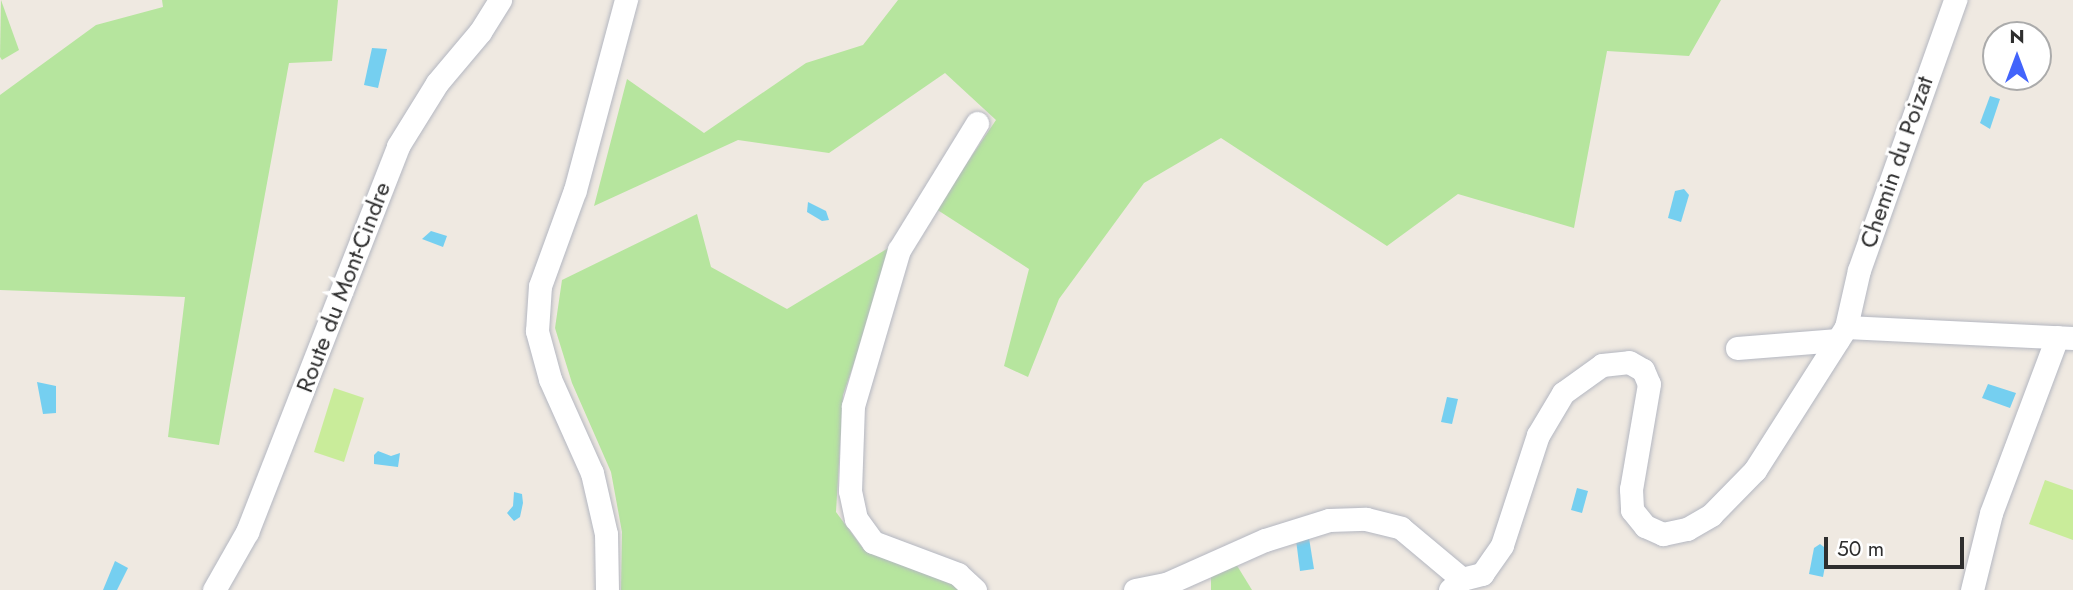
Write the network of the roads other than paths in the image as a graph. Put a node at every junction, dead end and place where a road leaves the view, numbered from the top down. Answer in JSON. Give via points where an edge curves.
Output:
{"nodes":[{"id":1,"x":500,"y":0,"type":"edge"},
{"id":2,"x":626,"y":0,"type":"edge"},
{"id":3,"x":1955,"y":0,"type":"edge"},
{"id":4,"x":977,"y":123,"type":"dead end"},
{"id":5,"x":1842,"y":333,"type":"junction"},
{"id":6,"x":2065,"y":338,"type":"edge"},
{"id":7,"x":1737,"y":348,"type":"dead end"},
{"id":8,"x":1456,"y":584,"type":"edge"},
{"id":9,"x":972,"y":585,"type":"edge"},
{"id":10,"x":214,"y":590,"type":"edge"},
{"id":11,"x":607,"y":590,"type":"edge"},
{"id":12,"x":1135,"y":590,"type":"edge"},
{"id":13,"x":1972,"y":590,"type":"edge"}],
"edges":[{"from":1,"to":10,"type":"street","name":"Route du Mont-Cindre","via":[[437,83],[398,146],[257,507]]},
{"from":2,"to":11,"type":"street","via":[[575,190],[540,286],[537,331],[550,379],[592,472],[606,534]]},
{"from":3,"to":5,"type":"street","name":"Chemin du Poizat","via":[[1859,270]]},
{"from":4,"to":9,"type":"street","via":[[899,250],[853,406],[850,491],[856,519],[873,542]]},
{"from":5,"to":6,"type":"street"},
{"from":5,"to":7,"type":"street"},
{"from":5,"to":8,"type":"street","name":"Chemin du Poizat","via":[[1755,470],[1711,515],[1687,529],[1663,534],[1645,526],[1632,510],[1649,384],[1643,370],[1629,362],[1602,365],[1563,393],[1538,435],[1502,545],[1482,574]]},
{"from":6,"to":13,"type":"street","via":[[1991,513]]},
{"from":8,"to":12,"type":"street","via":[[1401,528],[1366,519],[1329,520],[1265,540],[1166,584]]}]}
